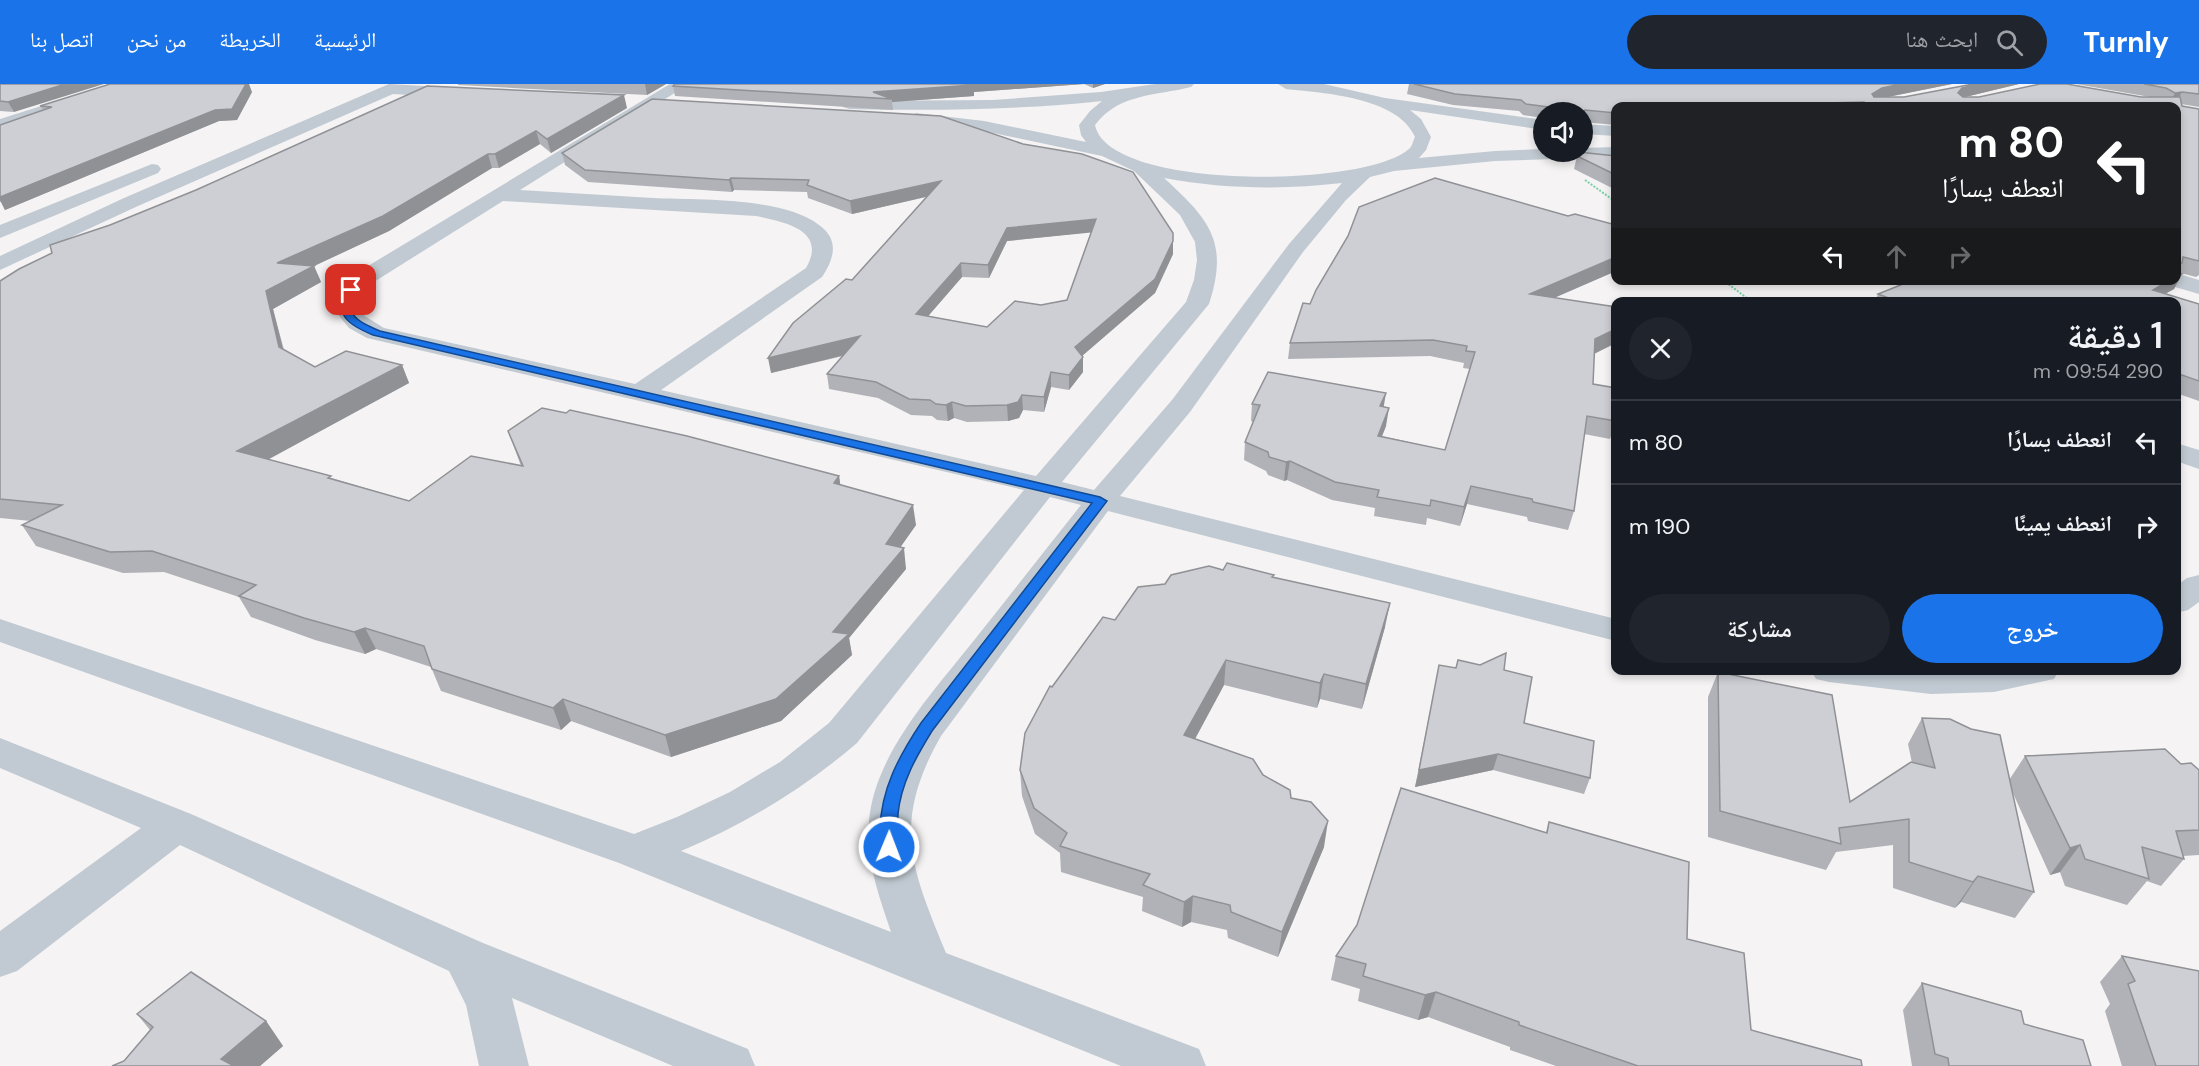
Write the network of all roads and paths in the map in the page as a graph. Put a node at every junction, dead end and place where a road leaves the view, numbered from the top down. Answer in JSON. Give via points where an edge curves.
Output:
{"nodes":[{"id":1,"x":126,"y":84,"type":"edge"},
{"id":2,"x":1186,"y":84,"type":"edge"},
{"id":3,"x":1286,"y":84,"type":"edge"},
{"id":4,"x":1323,"y":84,"type":"edge"},
{"id":5,"x":396,"y":86,"type":"edge"},
{"id":6,"x":1151,"y":88,"type":"edge"},
{"id":7,"x":477,"y":94,"type":"edge"},
{"id":8,"x":683,"y":95,"type":"edge"},
{"id":9,"x":1356,"y":95,"type":"junction"},
{"id":10,"x":651,"y":97,"type":"junction"},
{"id":11,"x":625,"y":102,"type":"dead end"},
{"id":12,"x":1533,"y":123,"type":"edge"},
{"id":13,"x":0,"y":124,"type":"edge"},
{"id":14,"x":1593,"y":130,"type":"edge"},
{"id":15,"x":1611,"y":131,"type":"edge"},
{"id":16,"x":1107,"y":152,"type":"junction"},
{"id":17,"x":1611,"y":152,"type":"edge"},
{"id":18,"x":170,"y":161,"type":"dead end"},
{"id":19,"x":1140,"y":166,"type":"junction"},
{"id":20,"x":1392,"y":166,"type":"junction"},
{"id":21,"x":1362,"y":175,"type":"junction"},
{"id":22,"x":500,"y":195,"type":"junction"},
{"id":23,"x":2,"y":231,"type":"edge"},
{"id":24,"x":0,"y":264,"type":"edge"},
{"id":25,"x":2181,"y":267,"type":"edge"},
{"id":26,"x":2199,"y":272,"type":"edge"},
{"id":27,"x":2181,"y":282,"type":"edge"},
{"id":28,"x":1730,"y":285,"type":"edge"},
{"id":29,"x":2199,"y":287,"type":"edge"},
{"id":30,"x":1745,"y":297,"type":"edge"},
{"id":31,"x":638,"y":394,"type":"junction"},
{"id":32,"x":2181,"y":454,"type":"edge"},
{"id":33,"x":2199,"y":460,"type":"edge"},
{"id":34,"x":1042,"y":486,"type":"junction"},
{"id":35,"x":1100,"y":501,"type":"junction"},
{"id":36,"x":2199,"y":585,"type":"edge"},
{"id":37,"x":2181,"y":599,"type":"edge"},
{"id":38,"x":1611,"y":629,"type":"edge"},
{"id":39,"x":0,"y":630,"type":"edge"},
{"id":40,"x":1872,"y":675,"type":"edge"},
{"id":41,"x":2018,"y":675,"type":"edge"},
{"id":42,"x":0,"y":752,"type":"edge"},
{"id":43,"x":176,"y":825,"type":"junction"},
{"id":44,"x":634,"y":851,"type":"junction"},
{"id":45,"x":0,"y":957,"type":"edge"},
{"id":46,"x":466,"y":957,"type":"junction"},
{"id":47,"x":928,"y":968,"type":"junction"},
{"id":48,"x":504,"y":1066,"type":"edge"},
{"id":49,"x":730,"y":1066,"type":"edge"},
{"id":50,"x":1181,"y":1066,"type":"edge"}],
"edges":[{"from":1,"to":13,"type":"street"},
{"from":2,"to":6,"type":"street"},
{"from":3,"to":9,"type":"street"},
{"from":4,"to":9,"type":"street"},
{"from":5,"to":7,"type":"street"},
{"from":5,"to":24,"type":"street"},
{"from":6,"to":16,"type":"street","via":[[1111,101],[1094,112],[1086,125],[1091,138]]},
{"from":6,"to":16,"type":"street","via":[[1062,101],[838,108],[984,126]]},
{"from":8,"to":10,"type":"street"},
{"from":9,"to":12,"type":"street"},
{"from":9,"to":20,"type":"street","via":[[1394,108],[1415,122],[1423,137],[1416,153]]},
{"from":10,"to":11,"type":"street"},
{"from":10,"to":22,"type":"street"},
{"from":14,"to":15,"type":"street"},
{"from":16,"to":19,"type":"street"},
{"from":17,"to":20,"type":"street","via":[[1496,156]]},
{"from":18,"to":23,"type":"street"},
{"from":19,"to":21,"type":"street","via":[[1179,176],[1235,182],[1320,181]]},
{"from":19,"to":34,"type":"street","via":[[1189,213],[1200,229],[1207,246],[1206,284],[1197,304]]},
{"from":20,"to":21,"type":"street"},
{"from":21,"to":35,"type":"street","via":[[1303,239],[1181,406]]},
{"from":22,"to":31,"type":"street","via":[[361,280],[346,300],[351,319],[376,333]]},
{"from":22,"to":31,"type":"street","via":[[753,210],[795,220],[820,238],[825,248],[814,272]]},
{"from":25,"to":26,"type":"street"},
{"from":27,"to":29,"type":"street"},
{"from":28,"to":30,"type":"path"},
{"from":31,"to":34,"type":"street"},
{"from":32,"to":33,"type":"street"},
{"from":34,"to":35,"type":"street"},
{"from":34,"to":44,"type":"street","via":[[868,704],[812,761],[732,812]]},
{"from":35,"to":38,"type":"street"},
{"from":35,"to":47,"type":"street","via":[[927,727],[896,783],[889,814],[891,859],[895,882]]},
{"from":36,"to":37,"type":"street"},
{"from":39,"to":44,"type":"street"},
{"from":40,"to":41,"type":"street","via":[[1931,682],[1994,680]]},
{"from":42,"to":43,"type":"street"},
{"from":43,"to":45,"type":"street"},
{"from":43,"to":46,"type":"street"},
{"from":44,"to":47,"type":"street"},
{"from":46,"to":48,"type":"street","via":[[490,1003]]},
{"from":46,"to":49,"type":"street"},
{"from":47,"to":50,"type":"street"}]}
